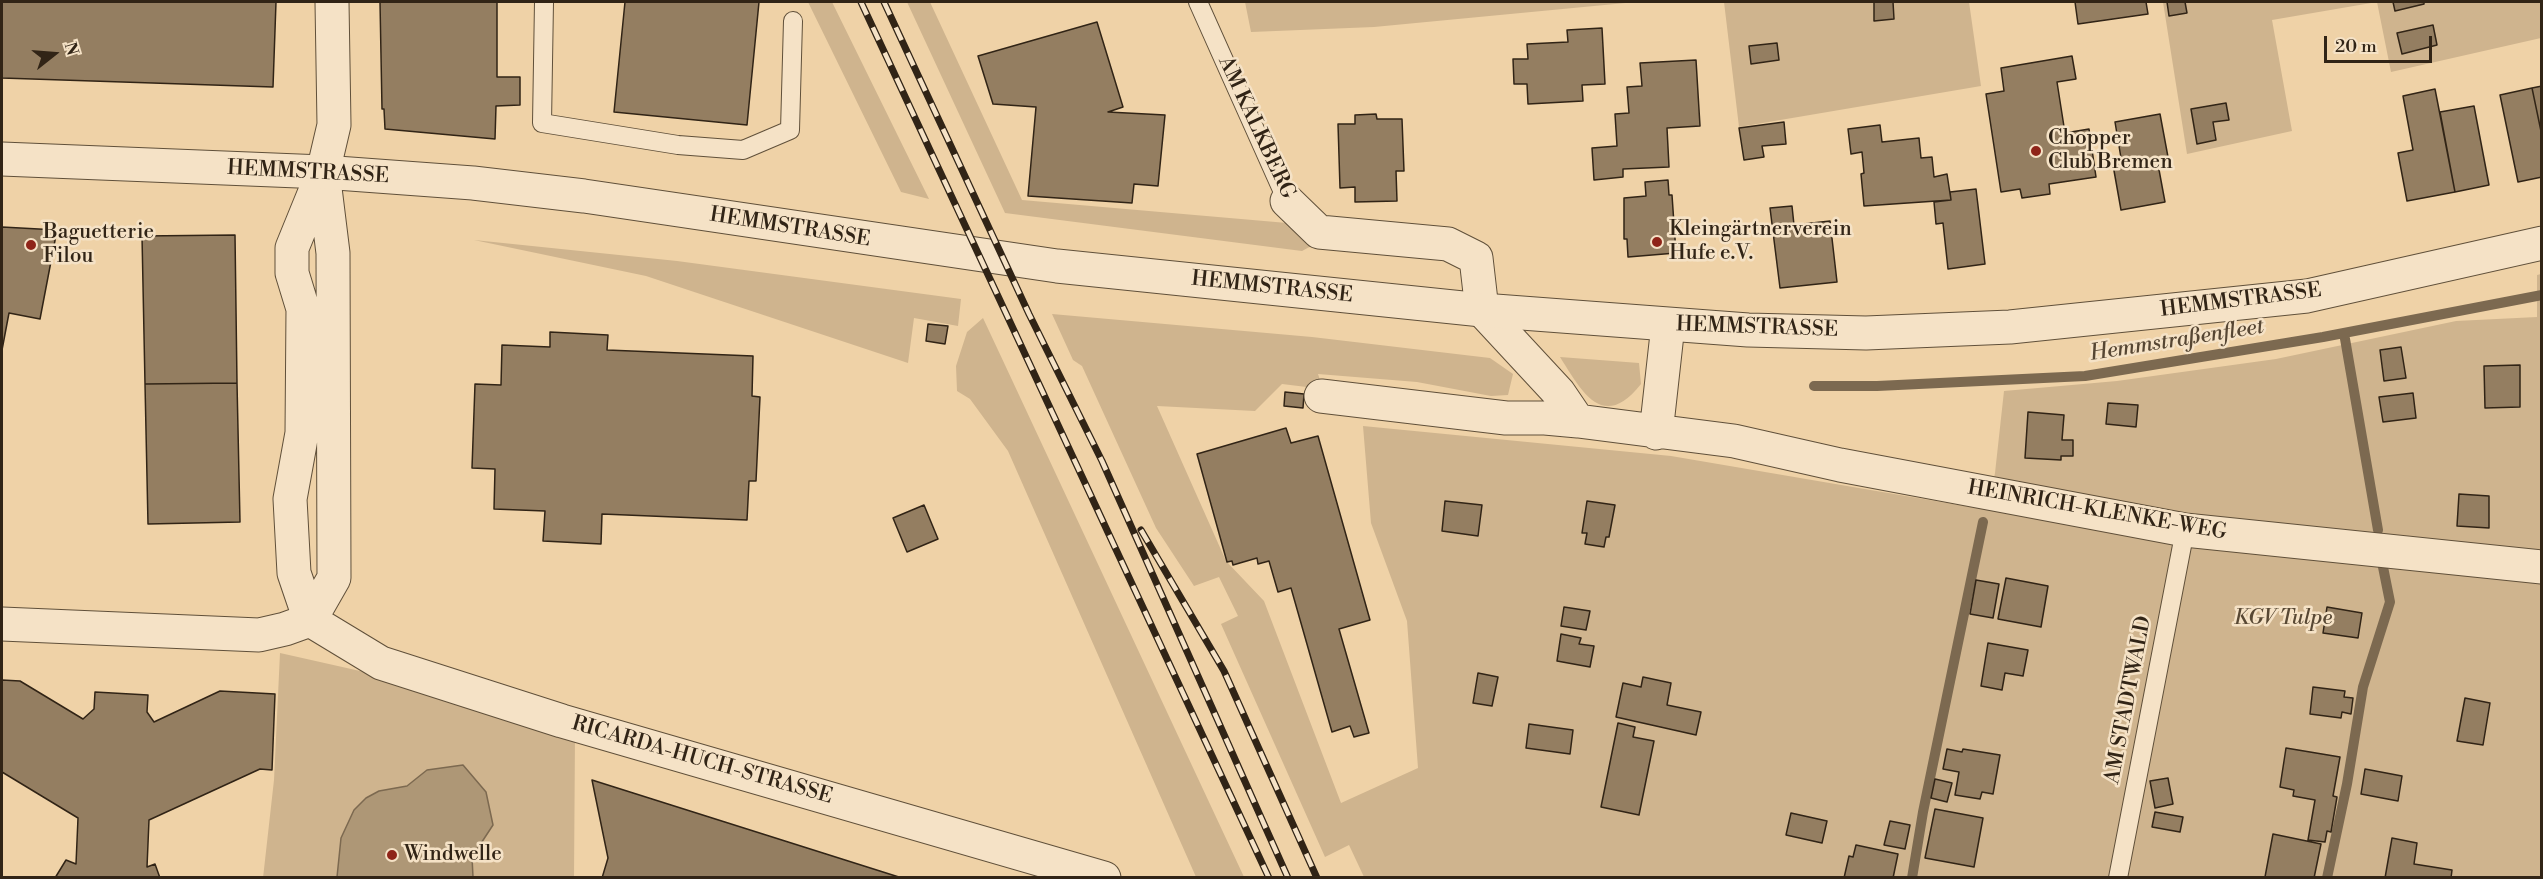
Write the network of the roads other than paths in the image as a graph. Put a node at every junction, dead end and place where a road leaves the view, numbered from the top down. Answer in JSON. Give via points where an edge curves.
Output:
{"nodes":[{"id":1,"x":332,"y":2,"type":"edge"},
{"id":2,"x":544,"y":2,"type":"edge"},
{"id":3,"x":1198,"y":2,"type":"edge"},
{"id":4,"x":793,"y":21,"type":"dead end"},
{"id":5,"x":2,"y":159,"type":"edge"},
{"id":6,"x":323,"y":172,"type":"junction"},
{"id":7,"x":1287,"y":201,"type":"joint"},
{"id":8,"x":2541,"y":243,"type":"edge"},
{"id":9,"x":1482,"y":310,"type":"junction"},
{"id":10,"x":1668,"y":325,"type":"junction"},
{"id":11,"x":1321,"y":396,"type":"dead end"},
{"id":12,"x":1578,"y":421,"type":"junction"},
{"id":13,"x":1656,"y":433,"type":"junction"},
{"id":14,"x":2185,"y":530,"type":"junction"},
{"id":15,"x":2541,"y":567,"type":"edge"},
{"id":16,"x":310,"y":620,"type":"junction"},
{"id":17,"x":2,"y":624,"type":"edge"},
{"id":18,"x":1104,"y":878,"type":"edge"},
{"id":19,"x":2118,"y":878,"type":"edge"}],
"edges":[{"from":1,"to":6,"type":"street","via":[[334,125]]},
{"from":2,"to":4,"type":"lane","via":[[542,123],[678,145],[743,150],[790,130]]},
{"from":3,"to":7,"type":"lane","name":"AM KALKBERG"},
{"from":5,"to":6,"type":"street","name":"HEMMSTRASSE"},
{"from":6,"to":9,"type":"street","name":"HEMMSTRASSE","via":[[584,196],[1057,266]]},
{"from":6,"to":16,"type":"street","via":[[333,253],[334,578]]},
{"from":6,"to":16,"type":"street","via":[[292,248],[292,273],[303,309],[302,422],[290,499],[294,573]]},
{"from":7,"to":9,"type":"street","name":"AM KALKBERG","via":[[1318,232],[1448,244],[1476,258]]},
{"from":8,"to":10,"type":"street","name":"HEMMSTRASSE","via":[[2307,296],[2010,327],[1866,333]]},
{"from":9,"to":10,"type":"street","name":"HEMMSTRASSE"},
{"from":9,"to":12,"type":"street","via":[[1559,393]]},
{"from":10,"to":13,"type":"street"},
{"from":11,"to":12,"type":"street","name":"HEINRICH-KLENKE-WEG","via":[[1506,418]]},
{"from":12,"to":13,"type":"street","name":"HEINRICH-KLENKE-WEG"},
{"from":13,"to":14,"type":"street","name":"HEINRICH-KLENKE-WEG","via":[[1734,441],[1840,465]]},
{"from":14,"to":15,"type":"street","name":"HEINRICH-KLENKE-WEG"},
{"from":14,"to":19,"type":"lane","name":"AM STADTWALD"},
{"from":16,"to":17,"type":"street","via":[[259,635]]},
{"from":16,"to":18,"type":"street","name":"RICARDA-HUCH-STRASSE","via":[[381,663],[562,721]]}]}
